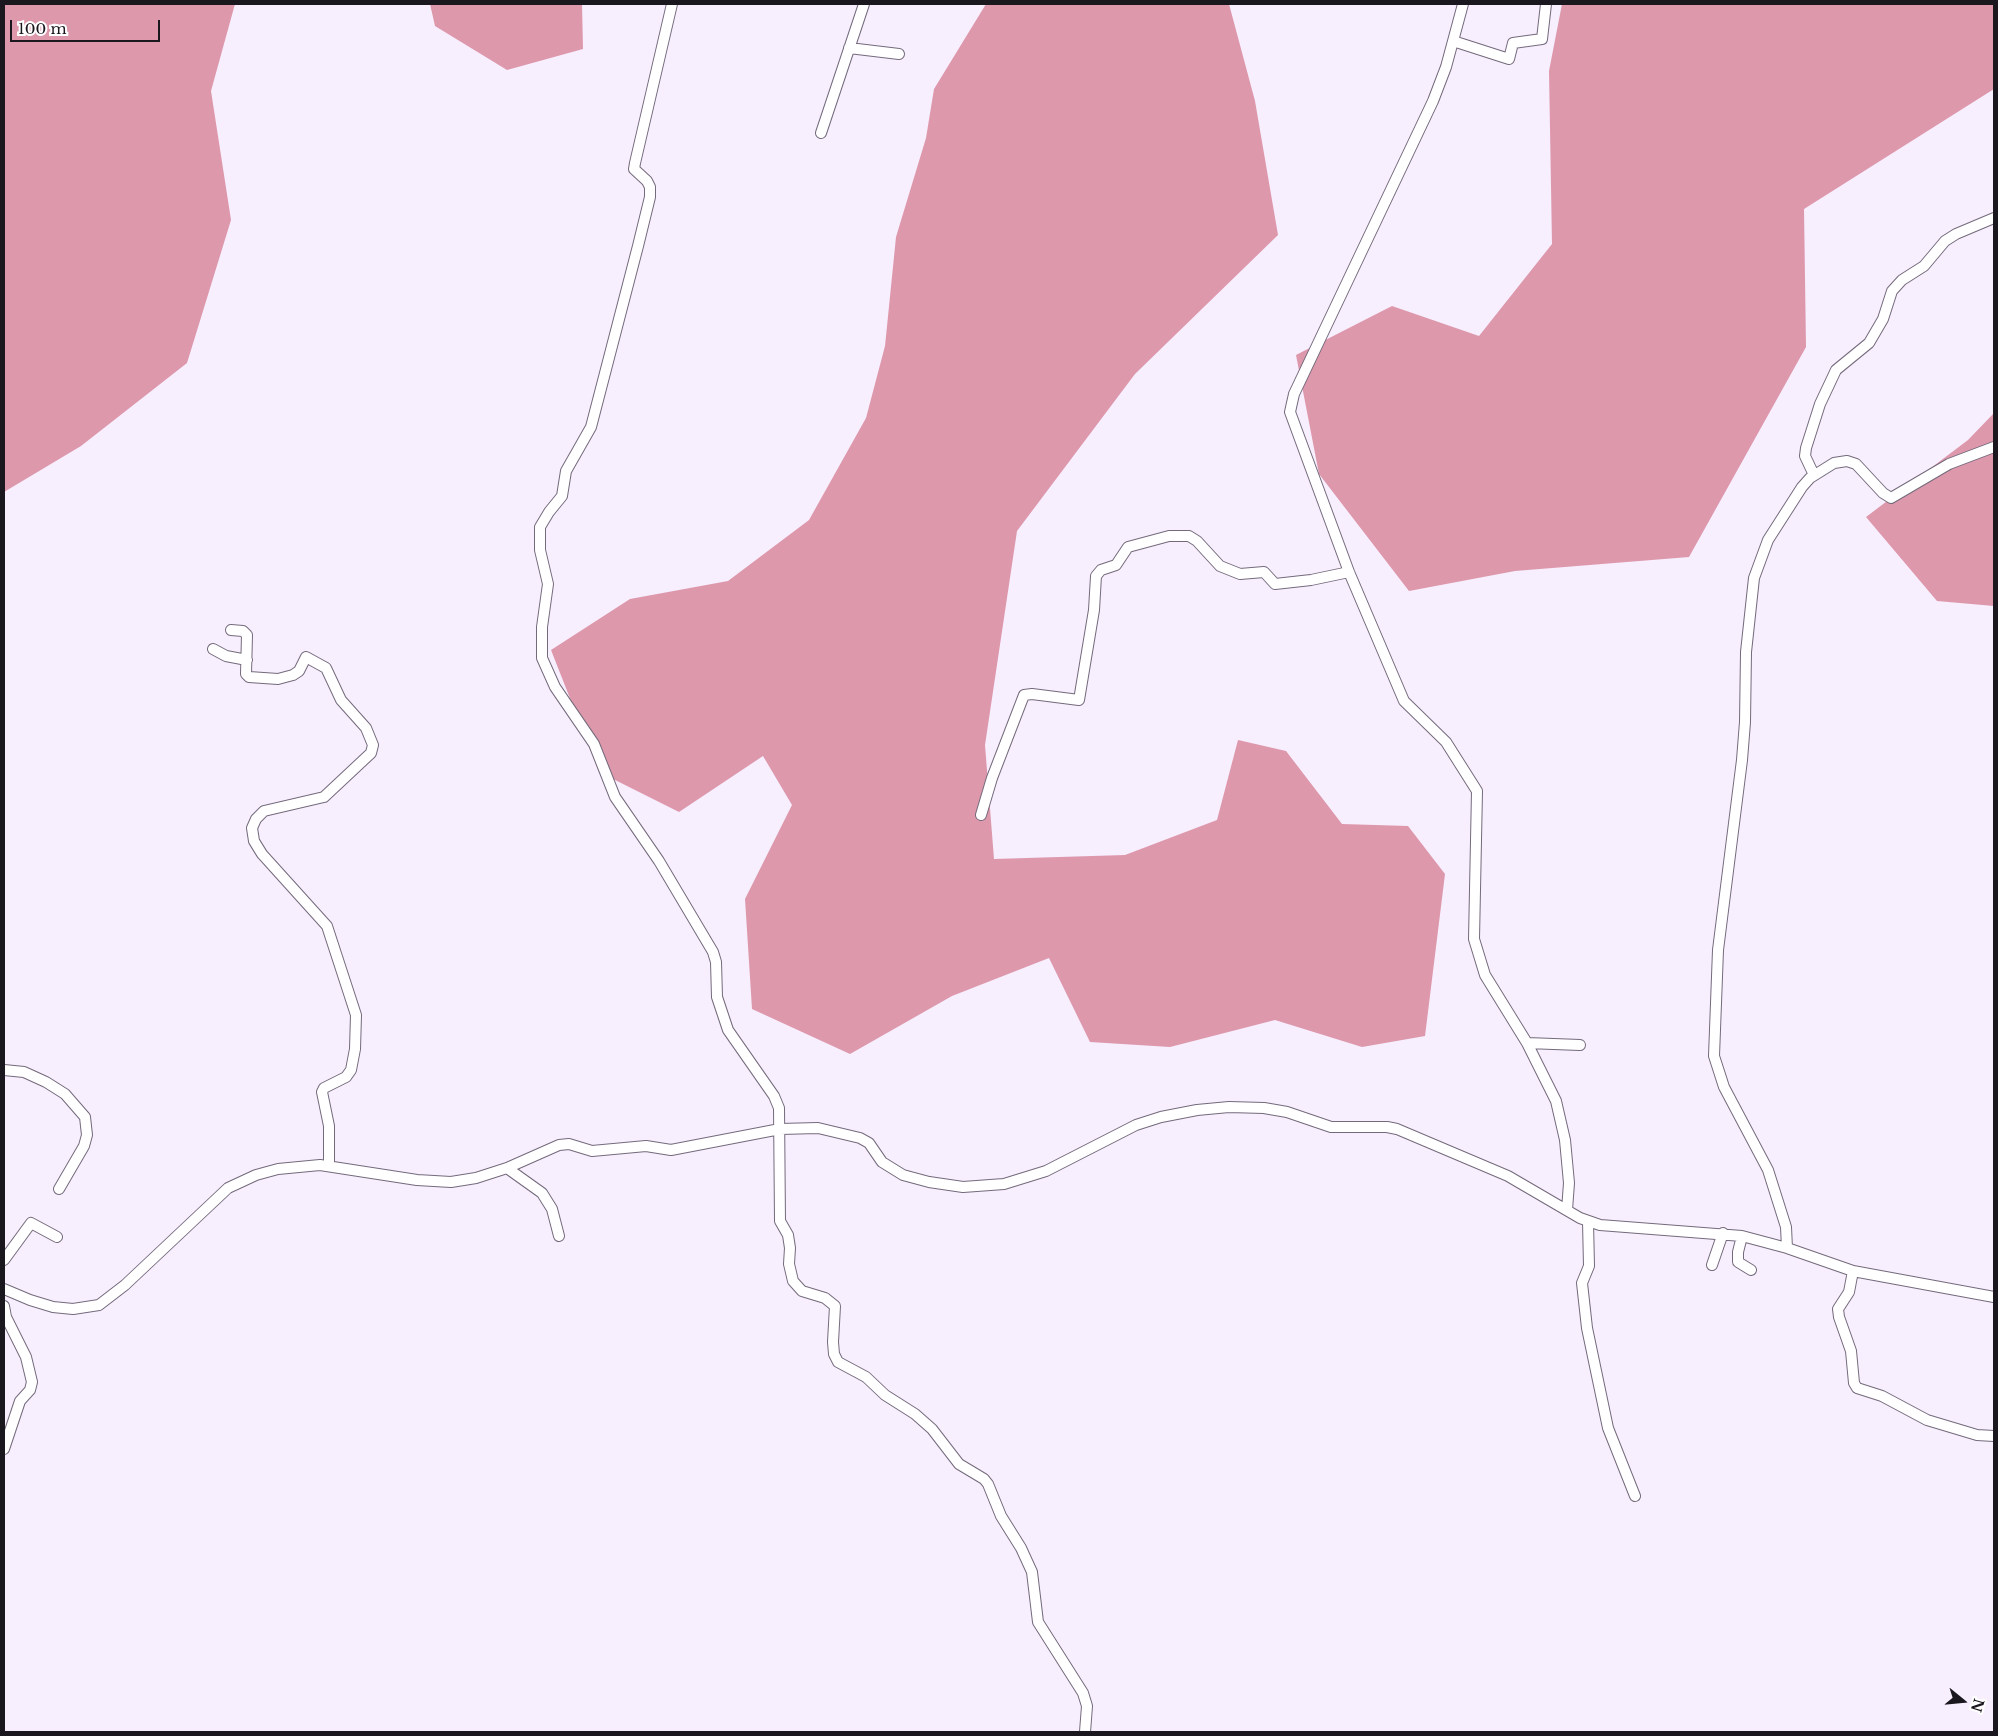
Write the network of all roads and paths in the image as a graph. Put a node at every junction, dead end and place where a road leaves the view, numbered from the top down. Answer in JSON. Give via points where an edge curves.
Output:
{"nodes":[{"id":1,"x":672,"y":4,"type":"edge"},
{"id":2,"x":864,"y":4,"type":"edge"},
{"id":3,"x":1463,"y":4,"type":"edge"},
{"id":4,"x":1546,"y":4,"type":"edge"},
{"id":5,"x":1453,"y":41,"type":"junction"},
{"id":6,"x":849,"y":48,"type":"junction"},
{"id":7,"x":899,"y":54,"type":"dead end"},
{"id":8,"x":821,"y":133,"type":"dead end"},
{"id":9,"x":1994,"y":218,"type":"edge"},
{"id":10,"x":1994,"y":448,"type":"edge"},
{"id":11,"x":1814,"y":475,"type":"junction"},
{"id":12,"x":1349,"y":572,"type":"junction"},
{"id":13,"x":231,"y":630,"type":"dead end"},
{"id":14,"x":213,"y":649,"type":"dead end"},
{"id":15,"x":246,"y":660,"type":"junction"},
{"id":16,"x":981,"y":815,"type":"dead end"},
{"id":17,"x":1527,"y":1043,"type":"junction"},
{"id":18,"x":1580,"y":1045,"type":"dead end"},
{"id":19,"x":4,"y":1070,"type":"edge"},
{"id":20,"x":780,"y":1129,"type":"junction"},
{"id":21,"x":329,"y":1166,"type":"junction"},
{"id":22,"x":507,"y":1168,"type":"junction"},
{"id":23,"x":59,"y":1190,"type":"dead end"},
{"id":24,"x":1567,"y":1210,"type":"junction"},
{"id":25,"x":1588,"y":1222,"type":"junction"},
{"id":26,"x":1722,"y":1233,"type":"junction"},
{"id":27,"x":559,"y":1236,"type":"dead end"},
{"id":28,"x":1742,"y":1236,"type":"junction"},
{"id":29,"x":58,"y":1237,"type":"dead end"},
{"id":30,"x":1787,"y":1248,"type":"junction"},
{"id":31,"x":4,"y":1260,"type":"edge"},
{"id":32,"x":1712,"y":1265,"type":"dead end"},
{"id":33,"x":1751,"y":1270,"type":"dead end"},
{"id":34,"x":1853,"y":1271,"type":"junction"},
{"id":35,"x":4,"y":1289,"type":"edge"},
{"id":36,"x":4,"y":1296,"type":"edge"},
{"id":37,"x":1994,"y":1297,"type":"edge"},
{"id":38,"x":4,"y":1306,"type":"edge"},
{"id":39,"x":1994,"y":1436,"type":"edge"},
{"id":40,"x":4,"y":1449,"type":"edge"},
{"id":41,"x":1635,"y":1496,"type":"dead end"},
{"id":42,"x":1085,"y":1732,"type":"edge"}],
"edges":[{"from":1,"to":20,"type":"street","via":[[634,163],[634,169],[650,187],[638,246],[591,427],[566,471],[562,496],[540,527],[540,550],[548,584],[540,645],[547,672],[594,744],[615,797],[659,861],[713,952],[717,996],[728,1030],[774,1096],[779,1108]]},
{"from":2,"to":6,"type":"street"},
{"from":3,"to":5,"type":"street"},
{"from":4,"to":5,"type":"street","via":[[1542,39],[1512,43],[1509,59]]},
{"from":5,"to":12,"type":"street","via":[[1433,101],[1290,404],[1294,426]]},
{"from":6,"to":7,"type":"street"},
{"from":6,"to":8,"type":"street"},
{"from":9,"to":11,"type":"street","via":[[1945,241],[1924,266],[1902,280],[1892,291],[1883,319],[1869,343],[1836,370],[1820,404],[1806,448],[1805,456]]},
{"from":10,"to":11,"type":"street","via":[[1949,464],[1891,498],[1853,462],[1840,461]]},
{"from":11,"to":30,"type":"street","via":[[1802,487],[1768,540],[1752,589],[1746,652],[1744,741],[1718,950],[1714,1056],[1724,1087],[1768,1170],[1786,1227]]},
{"from":12,"to":16,"type":"street","via":[[1275,584],[1264,572],[1240,574],[1220,566],[1197,540],[1189,536],[1169,536],[1128,547],[1116,565],[1096,576],[1094,610],[1079,700],[1024,695]]},
{"from":12,"to":17,"type":"street","via":[[1404,701],[1446,742],[1477,790],[1474,939],[1485,975]]},
{"from":13,"to":15,"type":"street","via":[[246,633]]},
{"from":14,"to":15,"type":"street","via":[[221,655]]},
{"from":15,"to":21,"type":"street","via":[[249,677],[278,679],[293,675],[306,657],[326,668],[341,700],[366,728],[374,745],[371,753],[324,797],[264,811],[252,828],[254,841],[262,854],[332,934],[356,1015],[351,1070],[346,1077],[322,1092],[329,1126]]},
{"from":17,"to":18,"type":"street"},
{"from":17,"to":24,"type":"street","via":[[1556,1101],[1565,1140],[1569,1183]]},
{"from":19,"to":23,"type":"street","via":[[24,1072],[46,1082],[66,1094],[85,1118],[84,1146]]},
{"from":20,"to":22,"type":"street","via":[[671,1150],[646,1146],[592,1151],[569,1144],[559,1145]]},
{"from":20,"to":24,"type":"street","via":[[818,1128],[860,1138],[869,1143],[882,1162],[902,1175],[963,1187],[1004,1184],[1046,1171],[1128,1129],[1161,1117],[1197,1110],[1264,1108],[1305,1117],[1331,1127],[1387,1126],[1397,1129],[1508,1176]]},
{"from":20,"to":42,"type":"street","via":[[780,1221],[788,1235],[793,1281],[802,1291],[824,1298],[835,1306],[833,1342],[838,1362],[866,1377],[915,1414],[932,1429],[959,1464],[988,1484],[1001,1516],[1032,1572],[1038,1622],[1083,1693],[1087,1706]]},
{"from":21,"to":22,"type":"street","via":[[451,1182]]},
{"from":21,"to":35,"type":"street","via":[[278,1169],[228,1188],[99,1305],[73,1309],[53,1307]]},
{"from":22,"to":27,"type":"street","via":[[542,1193],[552,1209]]},
{"from":24,"to":25,"type":"street"},
{"from":25,"to":26,"type":"street"},
{"from":25,"to":41,"type":"street","via":[[1589,1266],[1582,1283],[1587,1328],[1608,1428]]},
{"from":26,"to":28,"type":"street"},
{"from":26,"to":32,"type":"street"},
{"from":28,"to":30,"type":"street"},
{"from":28,"to":33,"type":"street","via":[[1738,1262]]},
{"from":29,"to":31,"type":"street","via":[[31,1223]]},
{"from":30,"to":34,"type":"street"},
{"from":34,"to":37,"type":"street"},
{"from":34,"to":39,"type":"street","via":[[1849,1292],[1838,1309],[1851,1351],[1857,1388],[1882,1396],[1927,1420],[1977,1435]]},
{"from":35,"to":36,"type":"street"},
{"from":38,"to":40,"type":"street","via":[[6,1317],[26,1357],[32,1382],[30,1390],[20,1401]]}]}
